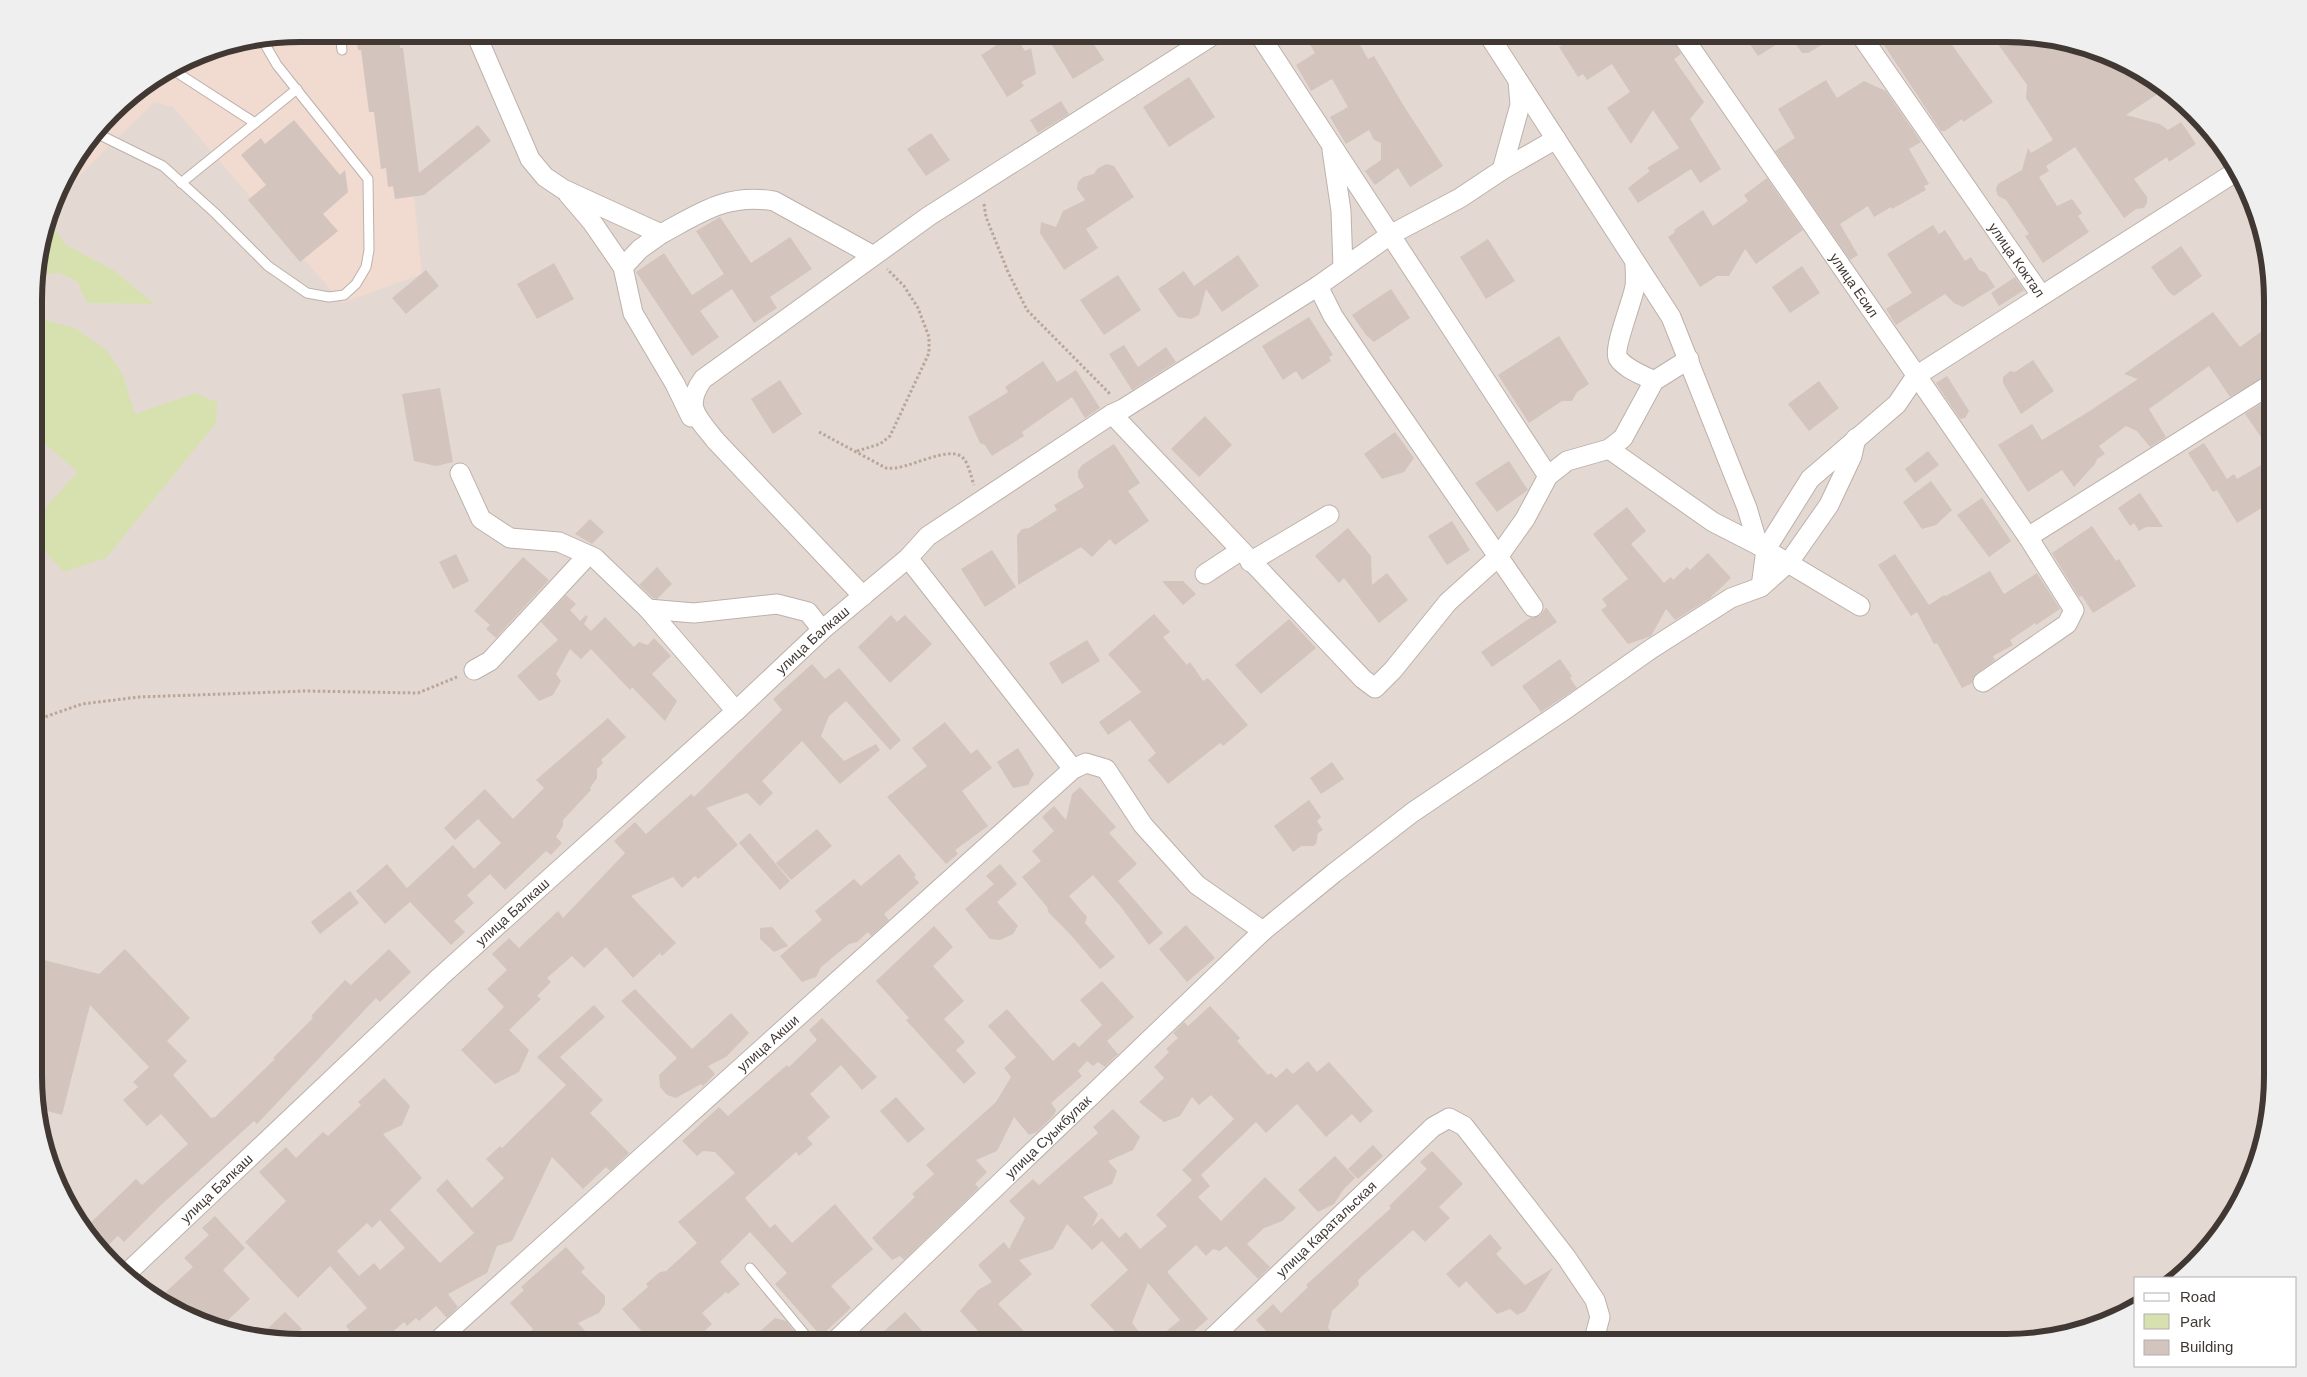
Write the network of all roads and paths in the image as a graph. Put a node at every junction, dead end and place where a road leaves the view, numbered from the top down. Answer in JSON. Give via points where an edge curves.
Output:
{"nodes":[{"id":1,"x":341,"y":42,"type":"edge"},
{"id":2,"x":479,"y":42,"type":"edge"},
{"id":3,"x":1202,"y":42,"type":"edge"},
{"id":4,"x":1265,"y":42,"type":"edge"},
{"id":5,"x":1493,"y":42,"type":"edge"},
{"id":6,"x":1686,"y":42,"type":"edge"},
{"id":7,"x":1866,"y":42,"type":"edge"},
{"id":8,"x":265,"y":45,"type":"edge"},
{"id":9,"x":342,"y":50,"type":"dead end"},
{"id":10,"x":178,"y":74,"type":"edge"},
{"id":11,"x":1518,"y":82,"type":"junction"},
{"id":12,"x":297,"y":89,"type":"junction"},
{"id":13,"x":255,"y":123,"type":"junction"},
{"id":14,"x":103,"y":136,"type":"edge"},
{"id":15,"x":1556,"y":140,"type":"junction"},
{"id":16,"x":1332,"y":144,"type":"junction"},
{"id":17,"x":1502,"y":170,"type":"junction"},
{"id":18,"x":2231,"y":175,"type":"edge"},
{"id":19,"x":181,"y":183,"type":"junction"},
{"id":20,"x":980,"y":183,"type":"junction"},
{"id":21,"x":563,"y":189,"type":"junction"},
{"id":22,"x":661,"y":234,"type":"junction"},
{"id":23,"x":1390,"y":235,"type":"junction"},
{"id":24,"x":872,"y":255,"type":"junction"},
{"id":25,"x":1635,"y":263,"type":"junction"},
{"id":26,"x":623,"y":267,"type":"junction"},
{"id":27,"x":1343,"y":268,"type":"junction"},
{"id":28,"x":1318,"y":286,"type":"junction"},
{"id":29,"x":2041,"y":295,"type":"junction"},
{"id":30,"x":1689,"y":359,"type":"junction"},
{"id":31,"x":1916,"y":376,"type":"junction"},
{"id":32,"x":703,"y":379,"type":"junction"},
{"id":33,"x":1654,"y":381,"type":"junction"},
{"id":34,"x":2264,"y":389,"type":"edge"},
{"id":35,"x":679,"y":392,"type":"junction"},
{"id":36,"x":1118,"y":412,"type":"junction"},
{"id":37,"x":702,"y":424,"type":"junction"},
{"id":38,"x":819,"y":432,"type":"dead end"},
{"id":39,"x":1856,"y":438,"type":"junction"},
{"id":40,"x":1609,"y":448,"type":"junction"},
{"id":41,"x":857,"y":451,"type":"junction"},
{"id":42,"x":460,"y":473,"type":"dead end"},
{"id":43,"x":1548,"y":476,"type":"junction"},
{"id":44,"x":980,"y":501,"type":"junction"},
{"id":45,"x":1329,"y":515,"type":"dead end"},
{"id":46,"x":2028,"y":537,"type":"junction"},
{"id":47,"x":1762,"y":547,"type":"junction"},
{"id":48,"x":588,"y":555,"type":"junction"},
{"id":49,"x":1245,"y":556,"type":"junction"},
{"id":50,"x":1498,"y":557,"type":"junction"},
{"id":51,"x":908,"y":558,"type":"junction"},
{"id":52,"x":1789,"y":562,"type":"junction"},
{"id":53,"x":1205,"y":574,"type":"dead end"},
{"id":54,"x":1760,"y":586,"type":"junction"},
{"id":55,"x":862,"y":596,"type":"junction"},
{"id":56,"x":1860,"y":606,"type":"dead end"},
{"id":57,"x":1533,"y":607,"type":"dead end"},
{"id":58,"x":648,"y":609,"type":"junction"},
{"id":59,"x":822,"y":630,"type":"junction"},
{"id":60,"x":474,"y":670,"type":"joint"},
{"id":61,"x":1983,"y":682,"type":"dead end"},
{"id":62,"x":736,"y":711,"type":"junction"},
{"id":63,"x":42,"y":718,"type":"edge"},
{"id":64,"x":1073,"y":769,"type":"junction"},
{"id":65,"x":1263,"y":931,"type":"junction"},
{"id":66,"x":750,"y":1268,"type":"dead end"},
{"id":67,"x":131,"y":1270,"type":"edge"},
{"id":68,"x":445,"y":1334,"type":"edge"},
{"id":69,"x":805,"y":1334,"type":"edge"},
{"id":70,"x":842,"y":1334,"type":"edge"},
{"id":71,"x":1216,"y":1334,"type":"edge"},
{"id":72,"x":1595,"y":1334,"type":"edge"}],
"edges":[{"from":1,"to":9,"type":"lane"},
{"from":2,"to":21,"type":"street","via":[[530,159]]},
{"from":3,"to":20,"type":"street"},
{"from":4,"to":16,"type":"street"},
{"from":5,"to":11,"type":"street"},
{"from":6,"to":31,"type":"street","name":"улица Есил"},
{"from":7,"to":29,"type":"street","name":"улица Коктал"},
{"from":8,"to":12,"type":"lane"},
{"from":10,"to":13,"type":"lane"},
{"from":11,"to":15,"type":"street"},
{"from":11,"to":17,"type":"street","via":[[1520,105]]},
{"from":12,"to":13,"type":"lane"},
{"from":12,"to":19,"type":"lane","via":[[368,180],[369,250],[366,267],[356,284],[344,295],[329,297],[307,293],[268,266]]},
{"from":13,"to":19,"type":"lane"},
{"from":14,"to":19,"type":"lane","via":[[163,166]]},
{"from":15,"to":17,"type":"street","name":"улица Балкаш"},
{"from":15,"to":25,"type":"street"},
{"from":16,"to":23,"type":"street"},
{"from":16,"to":27,"type":"street","via":[[1341,211]]},
{"from":17,"to":23,"type":"street","name":"улица Балкаш","via":[[1460,198]]},
{"from":18,"to":29,"type":"street","name":"улица Коктал"},
{"from":20,"to":24,"type":"street"},
{"from":20,"to":36,"type":"path","via":[[986,217],[1027,310]]},
{"from":21,"to":22,"type":"street"},
{"from":21,"to":26,"type":"street","via":[[592,222]]},
{"from":22,"to":24,"type":"street","via":[[734,199],[759,198],[774,201]]},
{"from":22,"to":26,"type":"street"},
{"from":23,"to":27,"type":"street","name":"улица Балкаш"},
{"from":23,"to":43,"type":"street"},
{"from":24,"to":32,"type":"street"},
{"from":24,"to":41,"type":"path","via":[[904,286],[918,308],[929,337],[928,353],[890,436],[880,444]]},
{"from":25,"to":30,"type":"street","via":[[1671,317]]},
{"from":25,"to":33,"type":"street","via":[[1635,286],[1622,337],[1616,347],[1618,357],[1631,369]]},
{"from":26,"to":35,"type":"street","via":[[634,313]]},
{"from":27,"to":28,"type":"street","name":"улица Балкаш"},
{"from":28,"to":36,"type":"street","name":"улица Балкаш"},
{"from":28,"to":50,"type":"street","via":[[1333,316]]},
{"from":29,"to":31,"type":"street"},
{"from":30,"to":33,"type":"street"},
{"from":30,"to":47,"type":"street"},
{"from":31,"to":39,"type":"street","via":[[1897,404]]},
{"from":31,"to":46,"type":"street","name":"улица Есил"},
{"from":32,"to":35,"type":"street"},
{"from":32,"to":37,"type":"street","via":[[692,401]]},
{"from":33,"to":40,"type":"street","via":[[1623,438]]},
{"from":34,"to":46,"type":"street"},
{"from":35,"to":37,"type":"street","via":[[688,414],[696,423]]},
{"from":36,"to":44,"type":"street","name":"улица Балкаш"},
{"from":36,"to":49,"type":"street"},
{"from":37,"to":55,"type":"street"},
{"from":38,"to":41,"type":"path"},
{"from":39,"to":47,"type":"street","via":[[1810,478]]},
{"from":39,"to":52,"type":"street","name":"улица Суыкбулак","via":[[1852,456],[1829,505]]},
{"from":40,"to":43,"type":"street","via":[[1567,461]]},
{"from":40,"to":47,"type":"street","via":[[1712,522]]},
{"from":41,"to":44,"type":"path","via":[[886,468],[896,470],[956,452],[965,459]]},
{"from":42,"to":48,"type":"street","via":[[481,519],[510,538],[560,542]]},
{"from":43,"to":50,"type":"street","via":[[1525,519]]},
{"from":44,"to":51,"type":"street","name":"улица Балкаш","via":[[928,536]]},
{"from":45,"to":49,"type":"street"},
{"from":46,"to":61,"type":"street","name":"улица Есил","via":[[2074,610],[2066,624]]},
{"from":47,"to":52,"type":"street"},
{"from":47,"to":54,"type":"street"},
{"from":48,"to":58,"type":"street"},
{"from":48,"to":60,"type":"street","via":[[490,662]]},
{"from":49,"to":50,"type":"street","via":[[1375,688],[1448,602]]},
{"from":49,"to":53,"type":"street"},
{"from":50,"to":57,"type":"street"},
{"from":51,"to":55,"type":"street","name":"улица Балкаш"},
{"from":51,"to":64,"type":"street"},
{"from":52,"to":54,"type":"street","name":"улица Суыкбулак"},
{"from":52,"to":56,"type":"street"},
{"from":54,"to":65,"type":"street","name":"улица Суыкбулак","via":[[1731,598],[1651,649],[1414,812]]},
{"from":55,"to":59,"type":"street","name":"улица Балкаш"},
{"from":58,"to":59,"type":"street","via":[[694,613],[778,604],[808,612]]},
{"from":58,"to":62,"type":"street"},
{"from":59,"to":62,"type":"street","name":"улица Балкаш"},
{"from":60,"to":63,"type":"path","via":[[418,693],[306,692],[139,697],[82,704]]},
{"from":62,"to":67,"type":"street","name":"улица Балкаш","via":[[440,978]]},
{"from":64,"to":65,"type":"street","via":[[1086,763],[1106,769],[1142,825],[1197,885]]},
{"from":64,"to":68,"type":"street","name":"улица Акши"},
{"from":65,"to":70,"type":"street","name":"улица Суыкбулак"},
{"from":66,"to":69,"type":"lane"},
{"from":71,"to":72,"type":"street","name":"улица Каратальская","via":[[1433,1127],[1449,1118],[1464,1126],[1566,1257],[1595,1300],[1600,1317]]}]}
